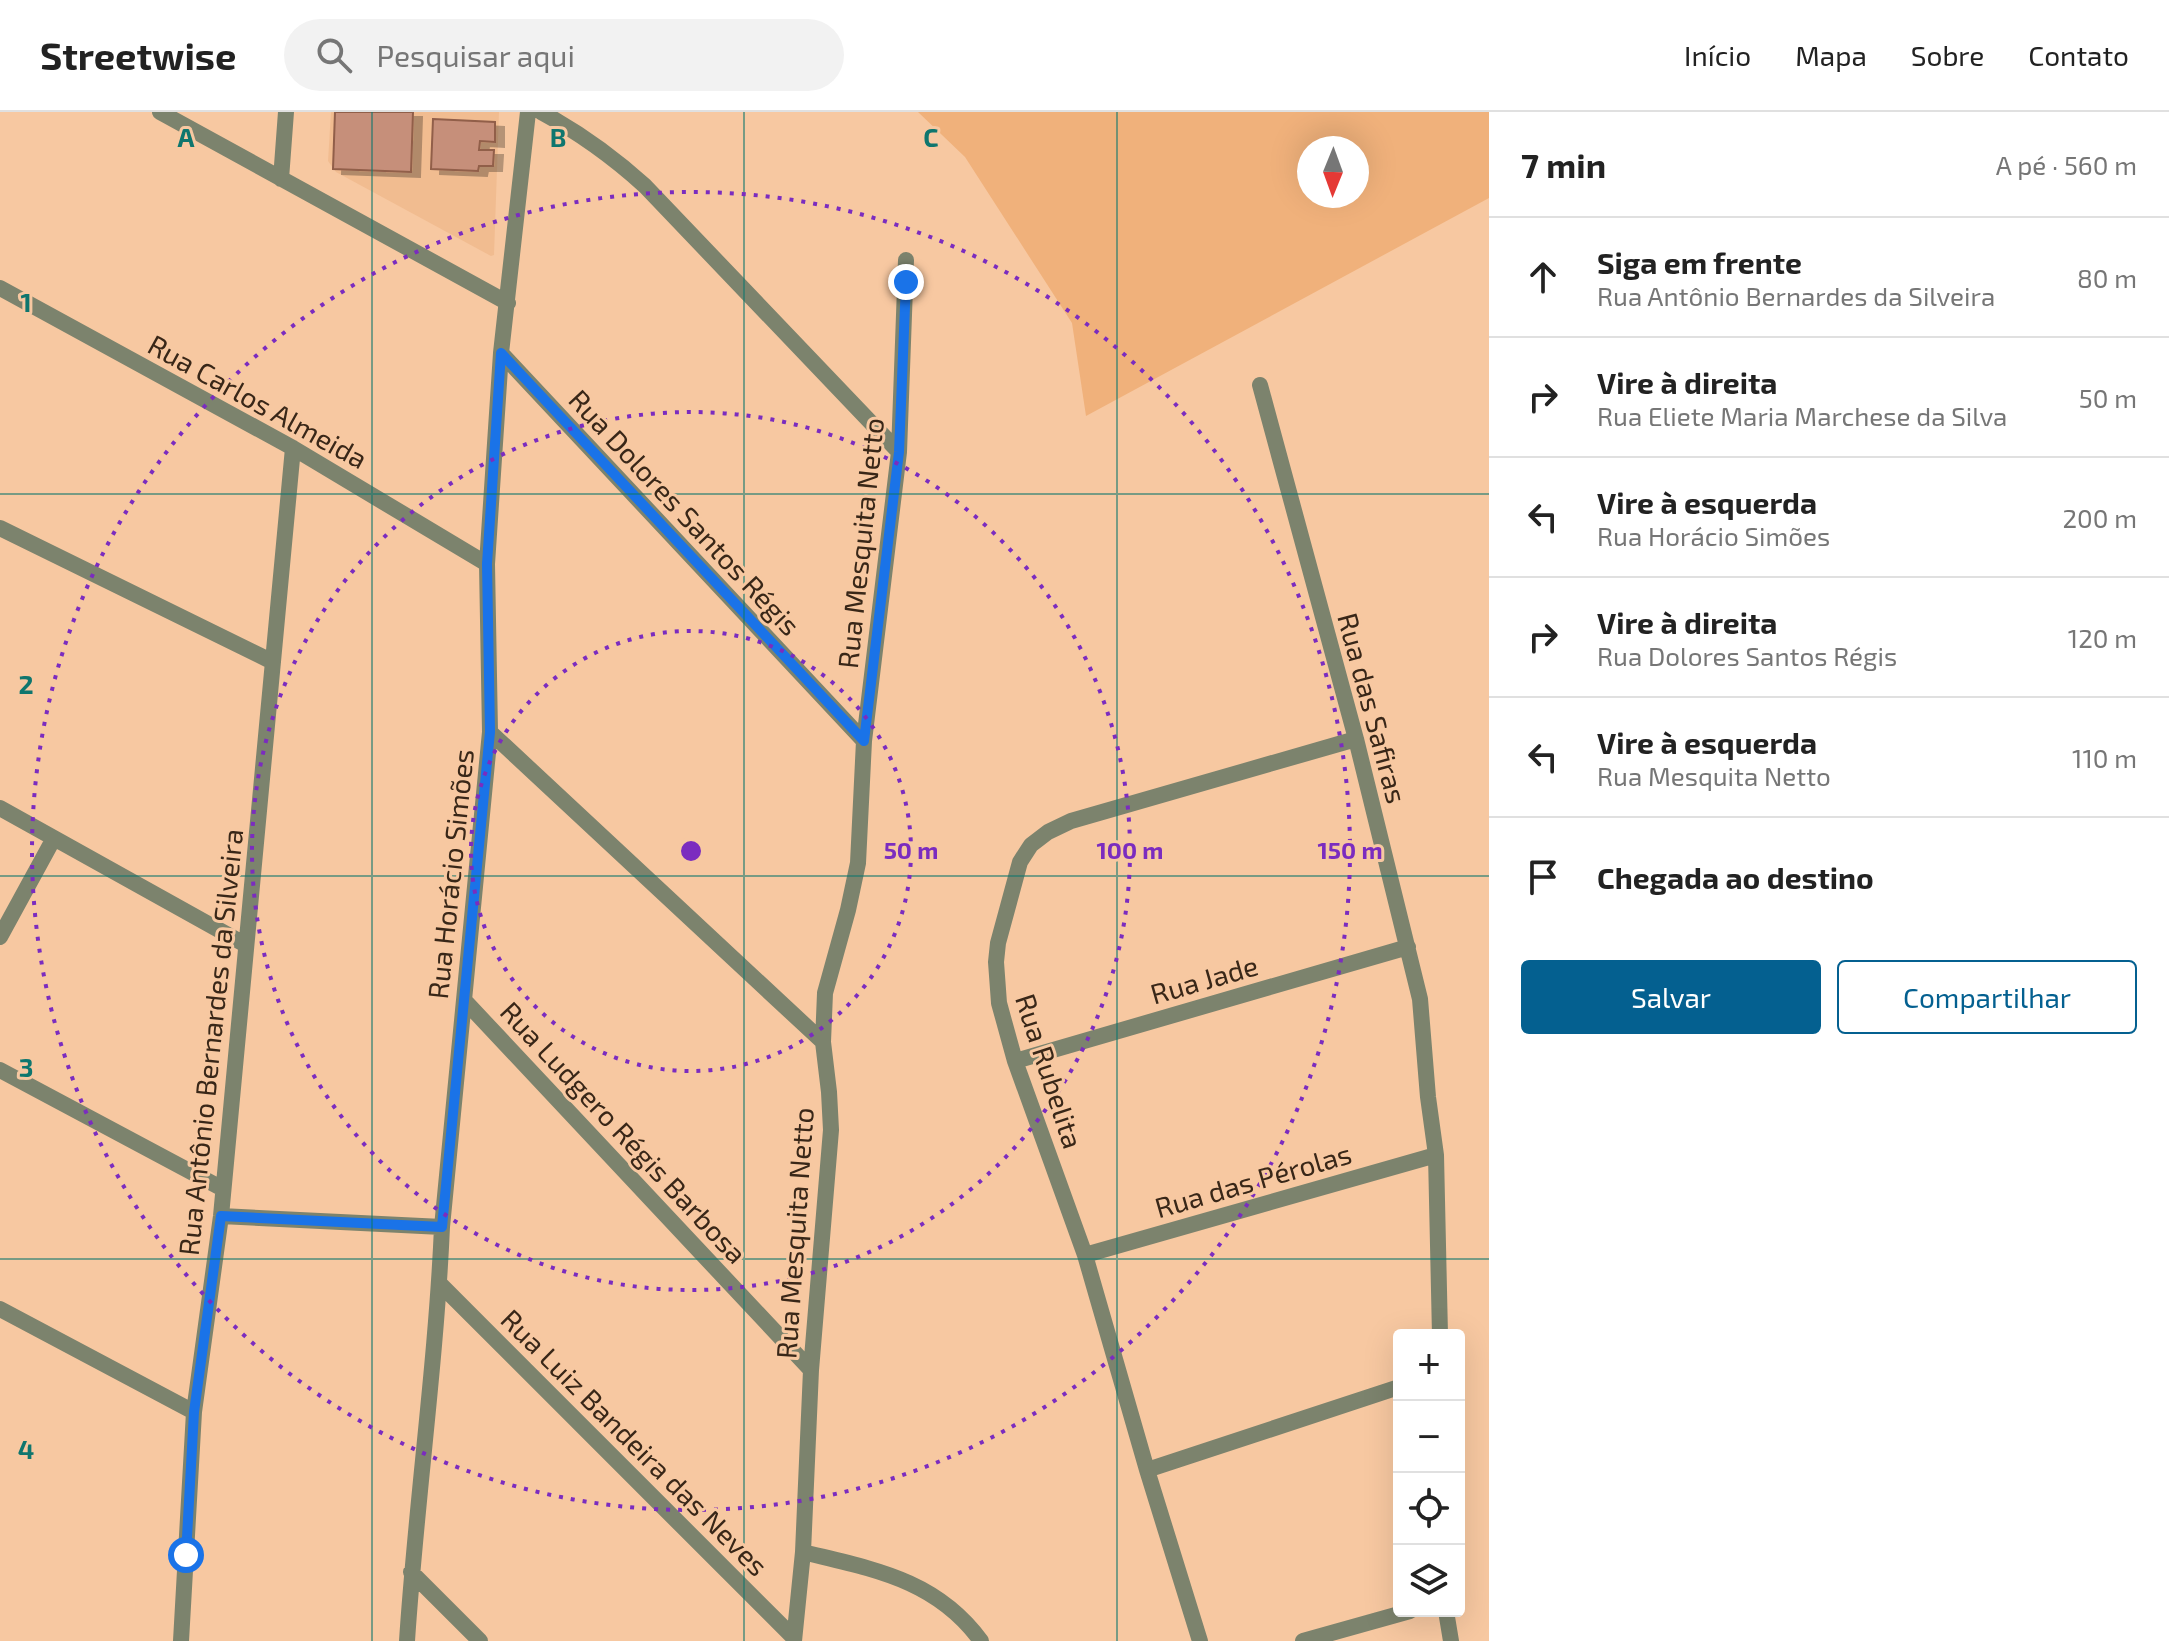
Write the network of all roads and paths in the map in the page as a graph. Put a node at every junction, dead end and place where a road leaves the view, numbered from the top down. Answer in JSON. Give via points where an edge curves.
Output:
{"nodes":[{"id":1,"x":160,"y":112,"type":"edge"},
{"id":2,"x":286,"y":112,"type":"edge"},
{"id":3,"x":528,"y":112,"type":"edge"},
{"id":4,"x":541,"y":112,"type":"edge"},
{"id":5,"x":281,"y":179,"type":"junction"},
{"id":6,"x":906,"y":260,"type":"dead end"},
{"id":7,"x":0,"y":289,"type":"edge"},
{"id":8,"x":508,"y":303,"type":"junction"},
{"id":9,"x":501,"y":353,"type":"junction"},
{"id":10,"x":1260,"y":385,"type":"dead end"},
{"id":11,"x":293,"y":448,"type":"junction"},
{"id":12,"x":899,"y":452,"type":"junction"},
{"id":13,"x":0,"y":528,"type":"edge"},
{"id":14,"x":487,"y":564,"type":"junction"},
{"id":15,"x":273,"y":662,"type":"junction"},
{"id":16,"x":490,"y":732,"type":"junction"},
{"id":17,"x":1356,"y":739,"type":"junction"},
{"id":18,"x":864,"y":741,"type":"junction"},
{"id":19,"x":0,"y":808,"type":"edge"},
{"id":20,"x":54,"y":838,"type":"junction"},
{"id":21,"x":0,"y":937,"type":"edge"},
{"id":22,"x":246,"y":945,"type":"junction"},
{"id":23,"x":1408,"y":947,"type":"junction"},
{"id":24,"x":464,"y":1000,"type":"junction"},
{"id":25,"x":823,"y":1042,"type":"junction"},
{"id":26,"x":1015,"y":1061,"type":"junction"},
{"id":27,"x":0,"y":1070,"type":"edge"},
{"id":28,"x":1436,"y":1155,"type":"junction"},
{"id":29,"x":223,"y":1189,"type":"junction"},
{"id":30,"x":221,"y":1216,"type":"junction"},
{"id":31,"x":442,"y":1227,"type":"junction"},
{"id":32,"x":1085,"y":1255,"type":"junction"},
{"id":33,"x":440,"y":1284,"type":"junction"},
{"id":34,"x":0,"y":1309,"type":"edge"},
{"id":35,"x":1440,"y":1329,"type":"edge"},
{"id":36,"x":811,"y":1370,"type":"junction"},
{"id":37,"x":1393,"y":1389,"type":"edge"},
{"id":38,"x":194,"y":1412,"type":"junction"},
{"id":39,"x":1147,"y":1470,"type":"junction"},
{"id":40,"x":803,"y":1552,"type":"junction"},
{"id":41,"x":411,"y":1572,"type":"junction"},
{"id":42,"x":1393,"y":1616,"type":"edge"},
{"id":43,"x":1447,"y":1617,"type":"edge"},
{"id":44,"x":794,"y":1639,"type":"edge"},
{"id":45,"x":181,"y":1641,"type":"edge"},
{"id":46,"x":407,"y":1641,"type":"edge"},
{"id":47,"x":480,"y":1641,"type":"edge"},
{"id":48,"x":981,"y":1641,"type":"edge"},
{"id":49,"x":1200,"y":1641,"type":"edge"},
{"id":50,"x":1303,"y":1641,"type":"edge"},
{"id":51,"x":1451,"y":1641,"type":"edge"}],
"edges":[{"from":1,"to":5,"type":"street"},
{"from":2,"to":5,"type":"street"},
{"from":3,"to":8,"type":"street","name":"Rua Horácio Simões"},
{"from":4,"to":12,"type":"street","via":[[613,157],[645,186]]},
{"from":5,"to":8,"type":"street"},
{"from":6,"to":12,"type":"street","name":"Rua Mesquita Netto"},
{"from":7,"to":11,"type":"street","name":"Rua Carlos Almeida"},
{"from":8,"to":9,"type":"street","name":"Rua Horácio Simões"},
{"from":9,"to":14,"type":"street","name":"Rua Horácio Simões"},
{"from":9,"to":18,"type":"street","name":"Rua Dolores Santos Régis"},
{"from":10,"to":17,"type":"street","name":"Rua das Safiras"},
{"from":11,"to":14,"type":"street","name":"Rua Carlos Almeida"},
{"from":11,"to":15,"type":"street","name":"Rua Antônio Bernardes da Silveira"},
{"from":12,"to":18,"type":"street","name":"Rua Mesquita Netto"},
{"from":13,"to":15,"type":"street"},
{"from":14,"to":16,"type":"street","name":"Rua Horácio Simões"},
{"from":15,"to":22,"type":"street","name":"Rua Antônio Bernardes da Silveira"},
{"from":16,"to":24,"type":"street","name":"Rua Horácio Simões"},
{"from":16,"to":25,"type":"street"},
{"from":17,"to":23,"type":"street","name":"Rua das Safiras"},
{"from":17,"to":26,"type":"street","name":"Rua Rubelita","via":[[1071,821],[1031,845],[1014,880],[996,962],[999,1003]]},
{"from":18,"to":25,"type":"street","name":"Rua Mesquita Netto","via":[[858,863],[825,993]]},
{"from":19,"to":20,"type":"street"},
{"from":20,"to":21,"type":"street"},
{"from":20,"to":22,"type":"street"},
{"from":22,"to":29,"type":"street","name":"Rua Antônio Bernardes da Silveira"},
{"from":23,"to":26,"type":"street","name":"Rua Jade"},
{"from":23,"to":28,"type":"street","name":"Rua das Safiras","via":[[1420,999]]},
{"from":24,"to":31,"type":"street","name":"Rua Horácio Simões"},
{"from":24,"to":36,"type":"street","name":"Rua Ludgero Régis Barbosa"},
{"from":25,"to":36,"type":"street","name":"Rua Mesquita Netto","via":[[831,1130]]},
{"from":26,"to":32,"type":"street","name":"Rua Rubelita"},
{"from":27,"to":29,"type":"street"},
{"from":28,"to":32,"type":"street","name":"Rua das Pérolas"},
{"from":28,"to":35,"type":"street","name":"Rua das Safiras"},
{"from":29,"to":30,"type":"street","name":"Rua Antônio Bernardes da Silveira"},
{"from":30,"to":31,"type":"street"},
{"from":30,"to":38,"type":"street","name":"Rua Antônio Bernardes da Silveira"},
{"from":31,"to":33,"type":"street","name":"Rua Horácio Simões"},
{"from":32,"to":39,"type":"street","name":"Rua Rubelita"},
{"from":33,"to":41,"type":"street","name":"Rua Horácio Simões"},
{"from":33,"to":44,"type":"street","name":"Rua Luiz Bandeira das Neves"},
{"from":34,"to":38,"type":"street"},
{"from":36,"to":40,"type":"street","name":"Rua Mesquita Netto"},
{"from":37,"to":39,"type":"street"},
{"from":38,"to":45,"type":"street","name":"Rua Antônio Bernardes da Silveira"},
{"from":39,"to":49,"type":"street","name":"Rua Rubelita"},
{"from":40,"to":44,"type":"street","name":"Rua Mesquita Netto"},
{"from":40,"to":48,"type":"street","via":[[925,1589]]},
{"from":41,"to":46,"type":"street","name":"Rua Horácio Simões"},
{"from":41,"to":47,"type":"street"},
{"from":42,"to":50,"type":"street"},
{"from":43,"to":51,"type":"street"}]}
